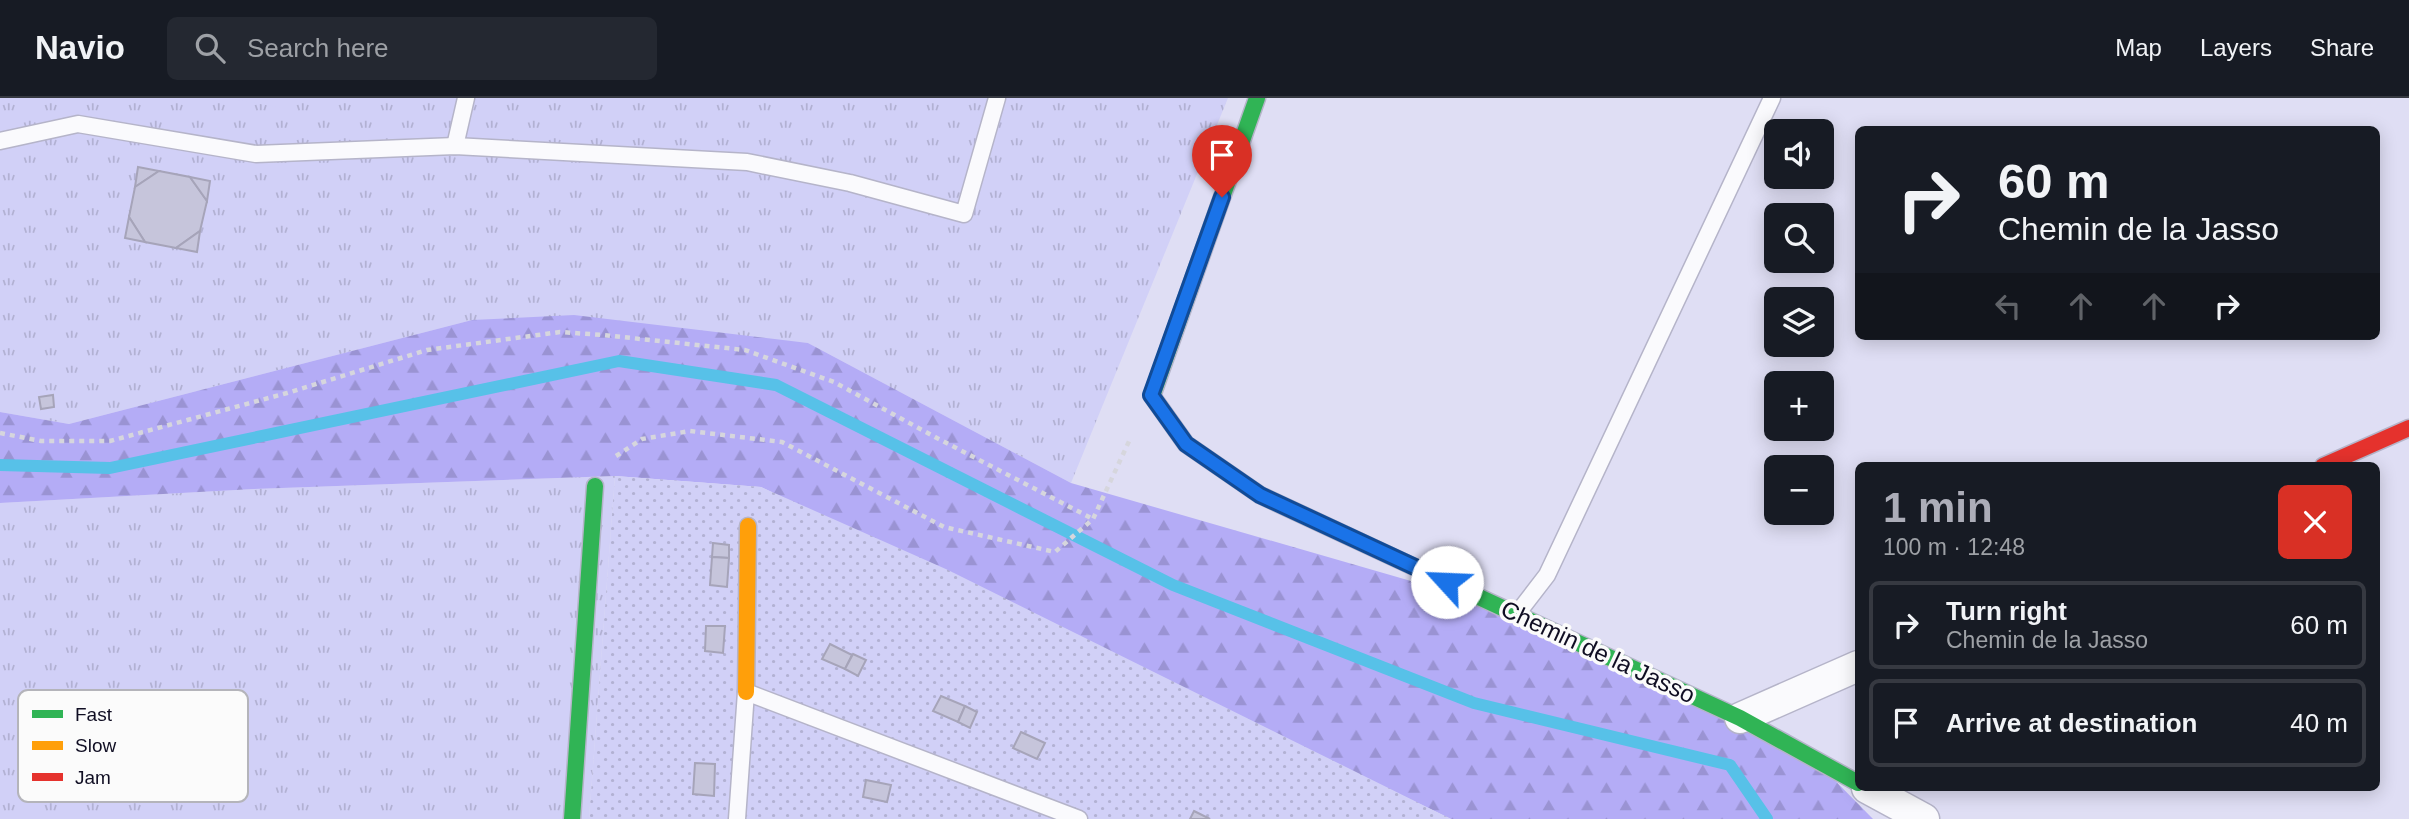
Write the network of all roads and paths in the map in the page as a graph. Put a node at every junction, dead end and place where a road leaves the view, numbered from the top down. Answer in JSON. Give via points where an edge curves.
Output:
{"nodes":[{"id":1,"x":466,"y":98,"type":"edge"},
{"id":2,"x":998,"y":98,"type":"edge"},
{"id":3,"x":1257,"y":98,"type":"edge"},
{"id":4,"x":1772,"y":98,"type":"edge"},
{"id":5,"x":0,"y":141,"type":"edge"},
{"id":6,"x":455,"y":146,"type":"junction"},
{"id":7,"x":1151,"y":395,"type":"junction"},
{"id":8,"x":2409,"y":428,"type":"edge"},
{"id":9,"x":0,"y":433,"type":"edge"},
{"id":10,"x":610,"y":460,"type":"dead end"},
{"id":11,"x":2332,"y":462,"type":"edge"},
{"id":12,"x":595,"y":486,"type":"dead end"},
{"id":13,"x":1093,"y":519,"type":"junction"},
{"id":14,"x":748,"y":526,"type":"dead end"},
{"id":15,"x":1517,"y":614,"type":"junction"},
{"id":16,"x":1855,"y":667,"type":"edge"},
{"id":17,"x":747,"y":692,"type":"junction"},
{"id":18,"x":1740,"y":718,"type":"junction"},
{"id":19,"x":1855,"y":781,"type":"edge"},
{"id":20,"x":1873,"y":791,"type":"edge"},
{"id":21,"x":572,"y":819,"type":"edge"},
{"id":22,"x":737,"y":819,"type":"edge"},
{"id":23,"x":1079,"y":819,"type":"edge"},
{"id":24,"x":1924,"y":819,"type":"edge"}],
"edges":[{"from":1,"to":6,"type":"lane"},
{"from":2,"to":6,"type":"lane","via":[[964,214],[850,183],[747,162]]},
{"from":3,"to":7,"type":"street"},
{"from":4,"to":15,"type":"lane","via":[[1547,575]]},
{"from":5,"to":6,"type":"lane","via":[[79,124],[256,155]]},
{"from":7,"to":13,"type":"path"},
{"from":7,"to":15,"type":"street","name":"Chemin de la Jasso","via":[[1186,444],[1260,495]]},
{"from":8,"to":11,"type":"street"},
{"from":9,"to":13,"type":"path","via":[[41,441],[110,441],[287,394],[427,350],[560,332],[745,350],[834,382]]},
{"from":10,"to":13,"type":"path","via":[[642,439],[690,431],[729,435],[782,442],[944,527],[1055,552]]},
{"from":12,"to":21,"type":"street"},
{"from":14,"to":17,"type":"street"},
{"from":15,"to":18,"type":"street","name":"Chemin de la Jasso"},
{"from":16,"to":18,"type":"street"},
{"from":17,"to":22,"type":"lane"},
{"from":17,"to":23,"type":"lane"},
{"from":18,"to":19,"type":"street","name":"Chemin de la Jasso"},
{"from":20,"to":24,"type":"street"}]}
